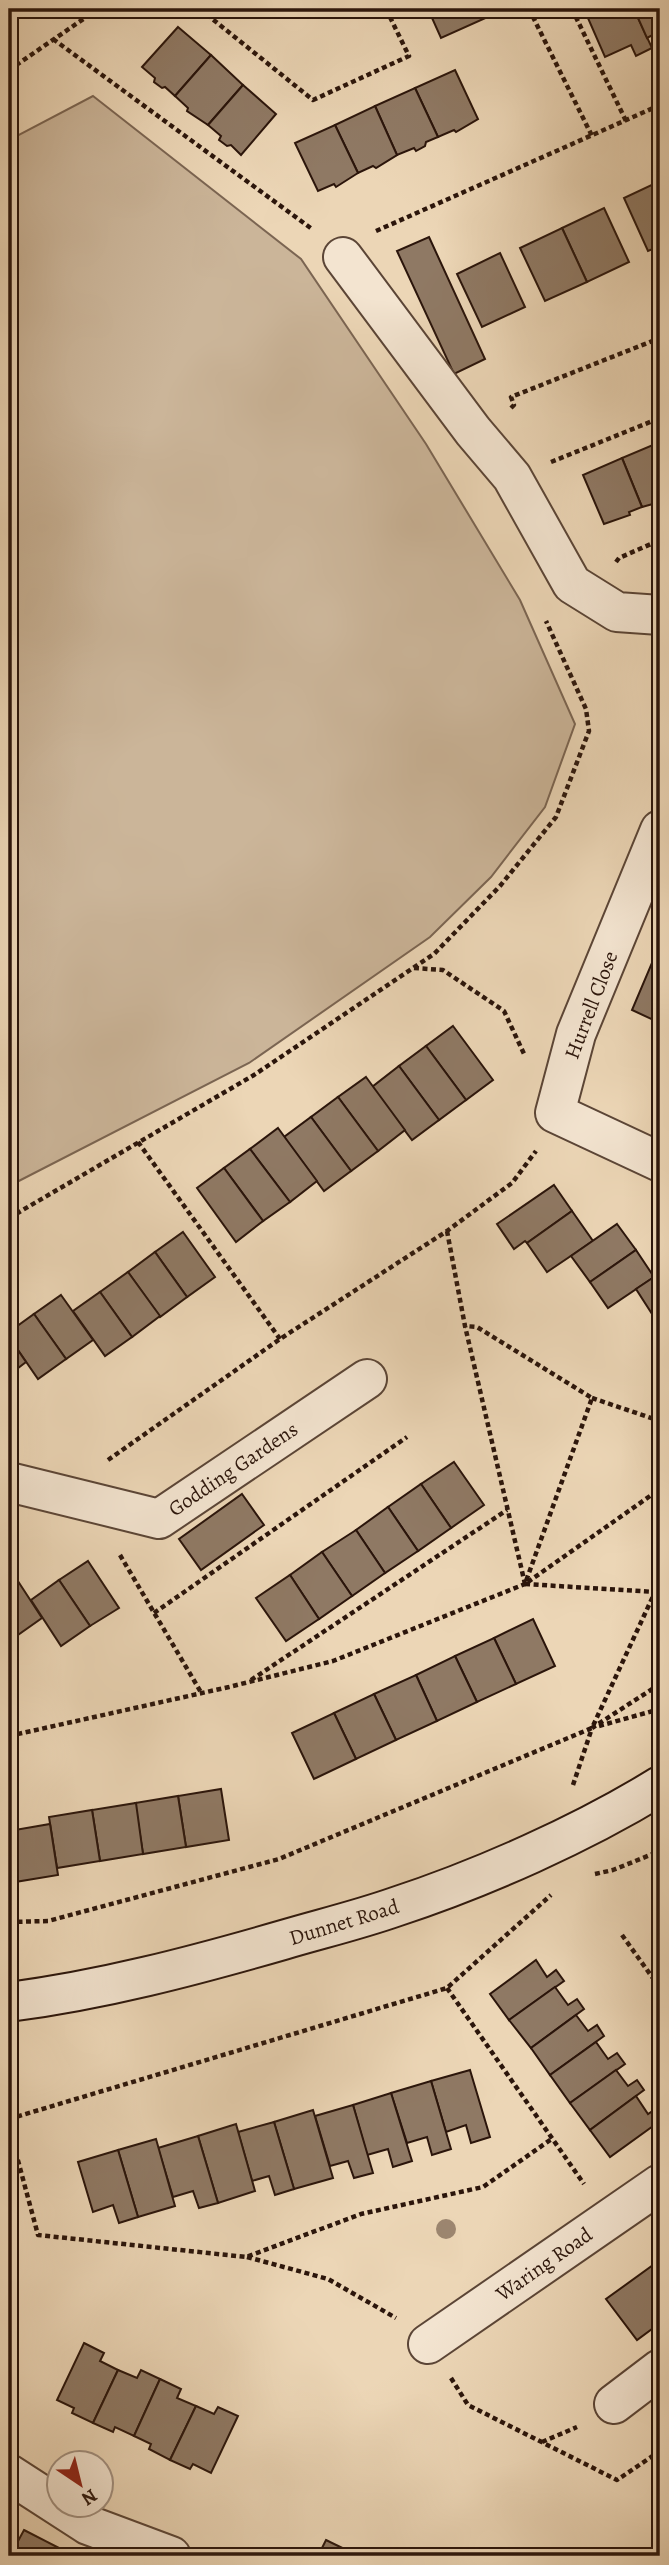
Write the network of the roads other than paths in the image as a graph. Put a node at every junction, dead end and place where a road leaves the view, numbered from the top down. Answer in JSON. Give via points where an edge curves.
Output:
{"nodes":[{"id":1,"x":340,"y":252,"type":"road end"},
{"id":2,"x":660,"y":615,"type":"edge"},
{"id":3,"x":660,"y":830,"type":"edge"},
{"id":4,"x":660,"y":1162,"type":"edge"},
{"id":5,"x":367,"y":1379,"type":"dead end"},
{"id":6,"x":9,"y":1482,"type":"edge"},
{"id":7,"x":660,"y":1786,"type":"edge"},
{"id":8,"x":9,"y":2002,"type":"edge"},
{"id":9,"x":660,"y":2183,"type":"edge"},
{"id":10,"x":428,"y":2344,"type":"road end"},
{"id":11,"x":660,"y":2370,"type":"edge"},
{"id":12,"x":614,"y":2404,"type":"dead end"},
{"id":13,"x":9,"y":2474,"type":"edge"},
{"id":14,"x":171,"y":2556,"type":"edge"}],
"edges":[{"from":1,"to":2,"type":"street","via":[[473,432],[512,477],[572,584],[617,612]]},
{"from":3,"to":4,"type":"street","name":"Hurrell Close","via":[[576,1034],[555,1113]]},
{"from":5,"to":6,"type":"street","name":"Godding Gardens","via":[[159,1519]]},
{"from":7,"to":8,"type":"street","name":"Dunnet Road","via":[[519,1860],[396,1907],[204,1963],[63,1995]]},
{"from":9,"to":10,"type":"street","name":"Waring Road"},
{"from":11,"to":12,"type":"street"},
{"from":13,"to":14,"type":"street","via":[[88,2525]]}]}
